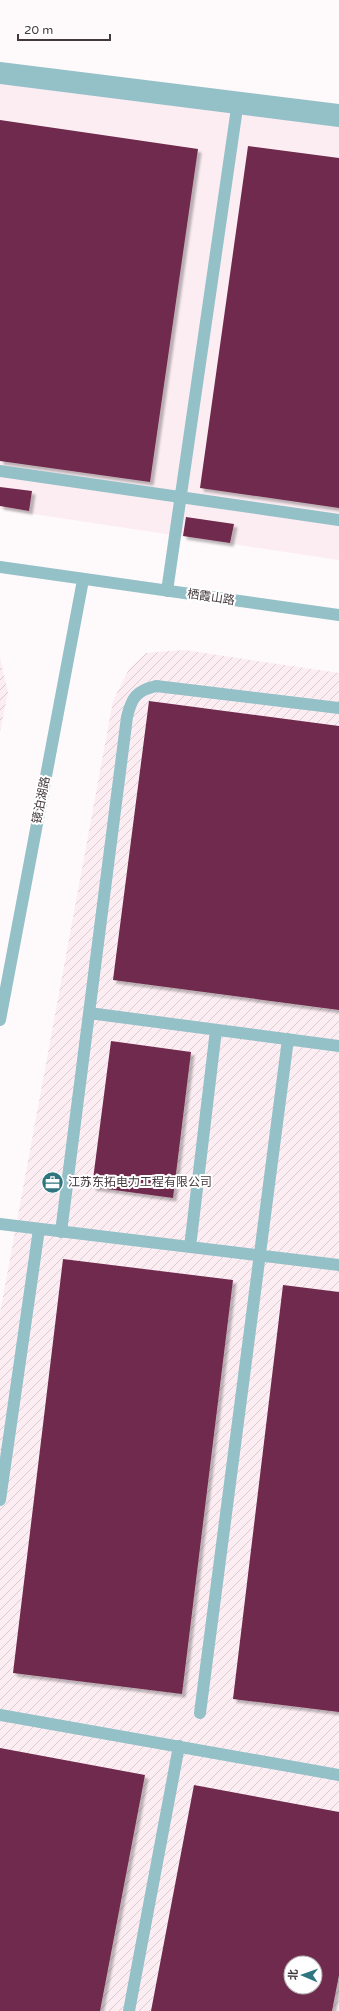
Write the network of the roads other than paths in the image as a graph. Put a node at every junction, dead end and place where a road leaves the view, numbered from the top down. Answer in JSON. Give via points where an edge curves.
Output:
{"nodes":[{"id":1,"x":0,"y":68,"type":"edge"},
{"id":2,"x":0,"y":78,"type":"edge"},
{"id":3,"x":237,"y":108,"type":"junction"},
{"id":4,"x":339,"y":110,"type":"edge"},
{"id":5,"x":339,"y":121,"type":"edge"},
{"id":6,"x":0,"y":471,"type":"edge"},
{"id":7,"x":181,"y":497,"type":"junction"},
{"id":8,"x":339,"y":520,"type":"edge"},
{"id":9,"x":0,"y":567,"type":"edge"},
{"id":10,"x":83,"y":580,"type":"junction"},
{"id":11,"x":167,"y":591,"type":"junction"},
{"id":12,"x":339,"y":615,"type":"edge"},
{"id":13,"x":339,"y":708,"type":"edge"},
{"id":14,"x":89,"y":1013,"type":"junction"},
{"id":15,"x":0,"y":1020,"type":"edge"},
{"id":16,"x":216,"y":1030,"type":"junction"},
{"id":17,"x":288,"y":1039,"type":"junction"},
{"id":18,"x":339,"y":1046,"type":"edge"},
{"id":19,"x":0,"y":1224,"type":"edge"},
{"id":20,"x":39,"y":1229,"type":"junction"},
{"id":21,"x":61,"y":1232,"type":"junction"},
{"id":22,"x":190,"y":1247,"type":"junction"},
{"id":23,"x":259,"y":1256,"type":"junction"},
{"id":24,"x":339,"y":1265,"type":"edge"},
{"id":25,"x":0,"y":1500,"type":"edge"},
{"id":26,"x":200,"y":1713,"type":"dead end"},
{"id":27,"x":0,"y":1715,"type":"edge"},
{"id":28,"x":178,"y":1746,"type":"junction"},
{"id":29,"x":339,"y":1775,"type":"edge"},
{"id":30,"x":129,"y":2011,"type":"edge"}],
"edges":[{"from":1,"to":4,"type":"street"},
{"from":2,"to":3,"type":"street"},
{"from":3,"to":5,"type":"street"},
{"from":3,"to":7,"type":"street"},
{"from":6,"to":7,"type":"street"},
{"from":7,"to":8,"type":"street"},
{"from":7,"to":11,"type":"street"},
{"from":9,"to":10,"type":"street","name":"栖霞山路"},
{"from":10,"to":11,"type":"street","name":"栖霞山路"},
{"from":10,"to":15,"type":"street","name":"镜泊湖路"},
{"from":11,"to":12,"type":"street","name":"栖霞山路"},
{"from":13,"to":14,"type":"street","via":[[156,686],[142,690],[131,700]]},
{"from":14,"to":16,"type":"street"},
{"from":14,"to":21,"type":"street"},
{"from":16,"to":17,"type":"street"},
{"from":16,"to":22,"type":"street"},
{"from":17,"to":18,"type":"street"},
{"from":17,"to":23,"type":"street"},
{"from":19,"to":20,"type":"street"},
{"from":20,"to":21,"type":"street"},
{"from":20,"to":25,"type":"street"},
{"from":21,"to":22,"type":"street"},
{"from":22,"to":23,"type":"street"},
{"from":23,"to":24,"type":"street"},
{"from":23,"to":26,"type":"street"},
{"from":27,"to":28,"type":"street"},
{"from":28,"to":29,"type":"street"},
{"from":28,"to":30,"type":"street"}]}
